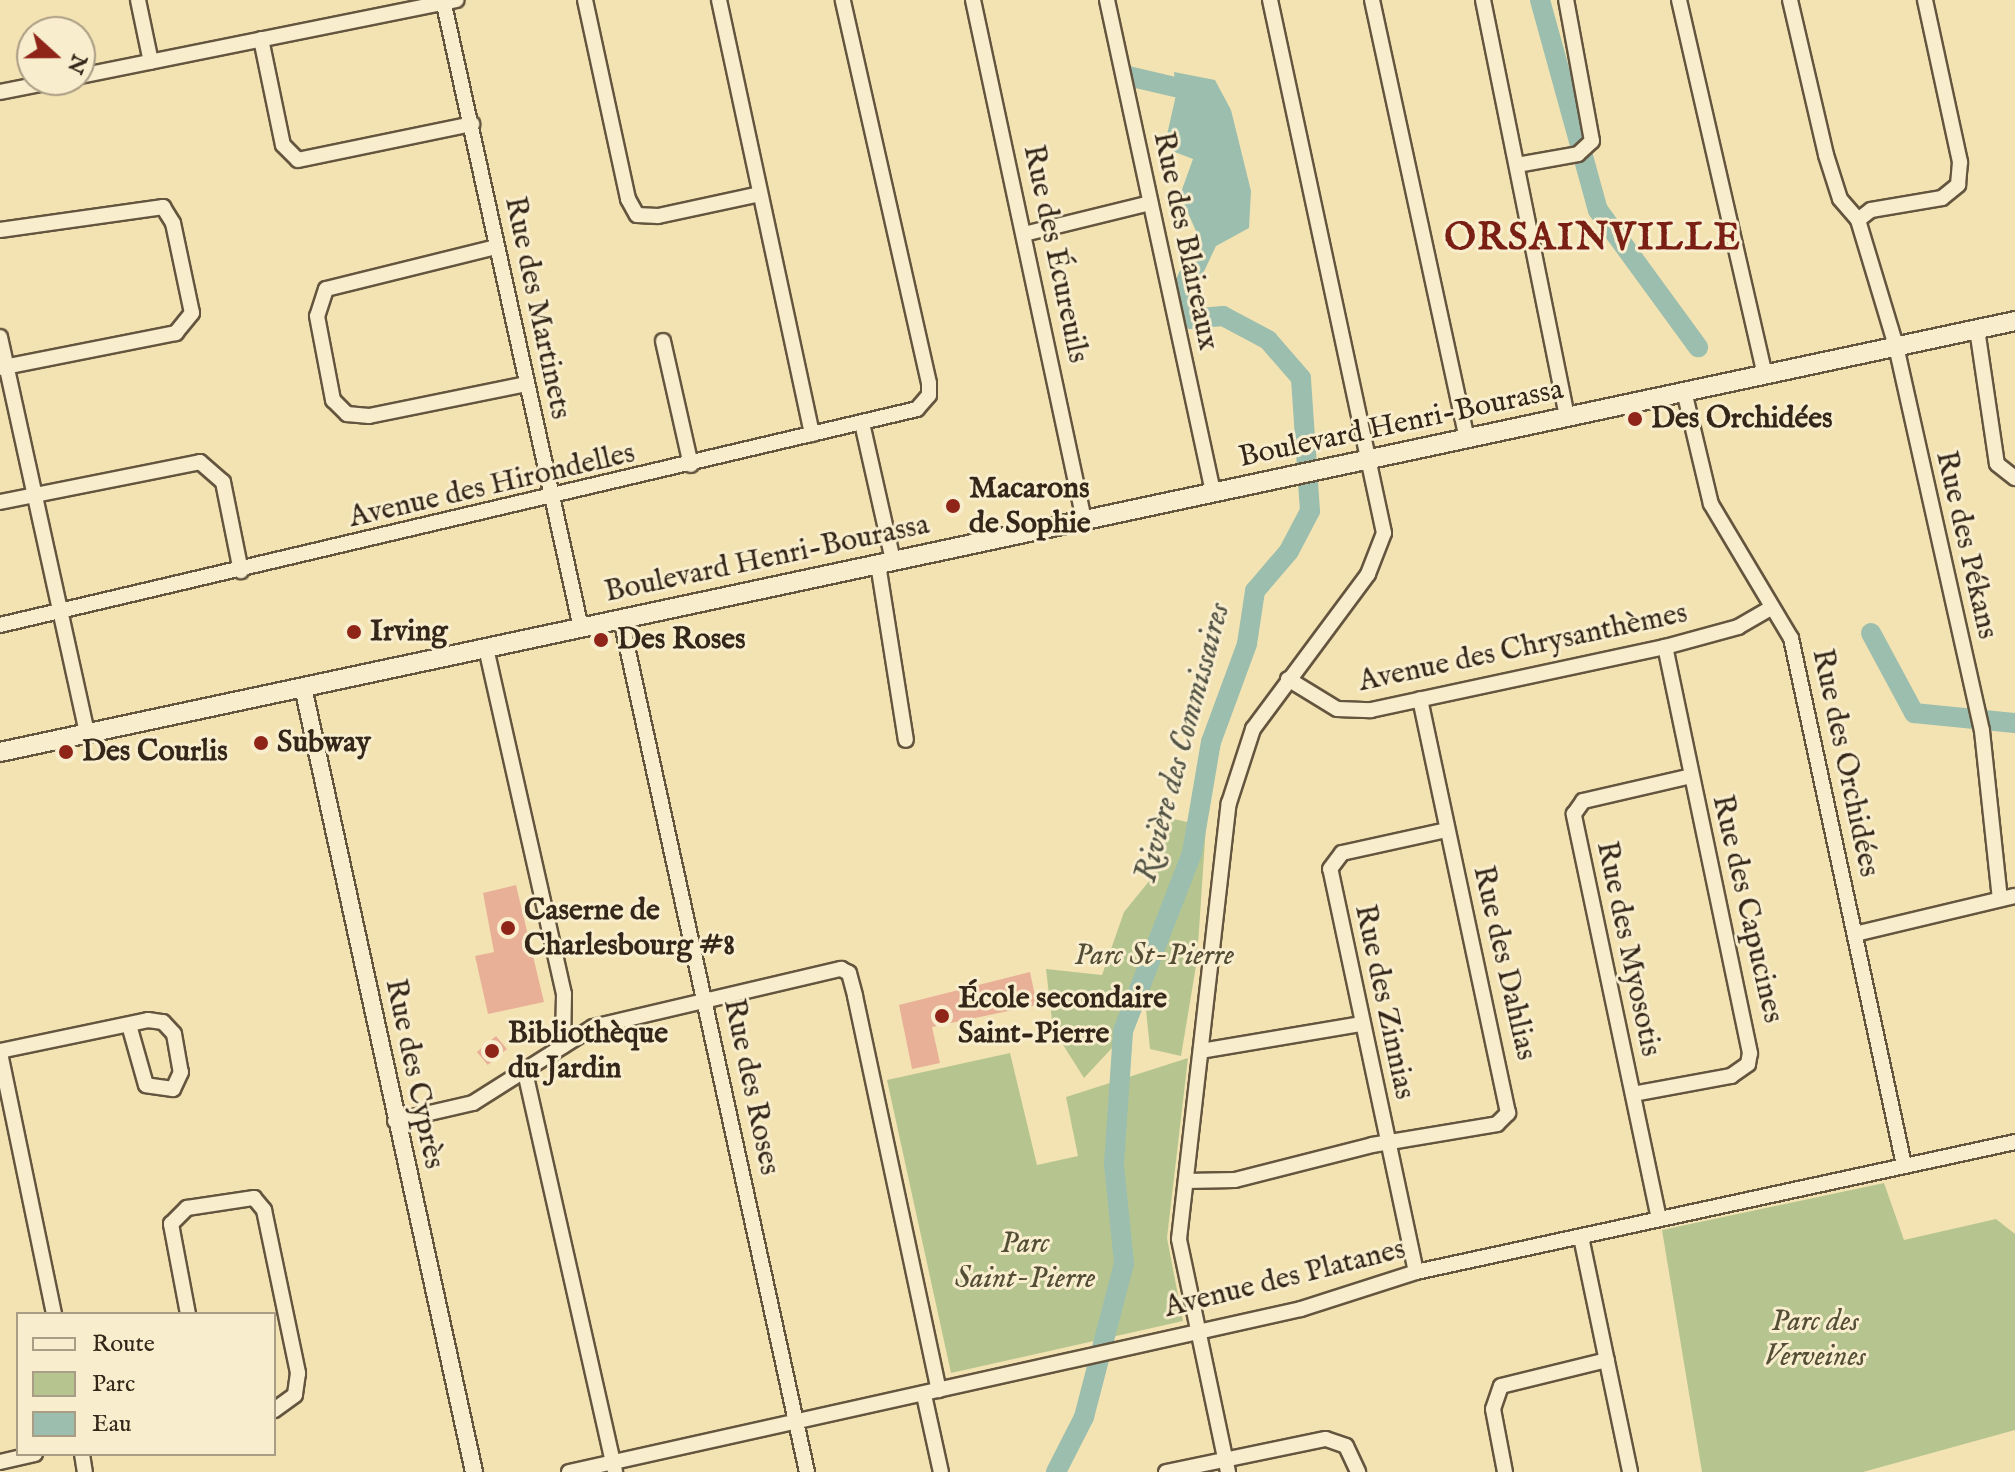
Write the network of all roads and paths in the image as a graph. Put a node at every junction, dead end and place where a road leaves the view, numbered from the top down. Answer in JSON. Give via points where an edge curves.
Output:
{"nodes":[{"id":1,"x":138,"y":0,"type":"edge"},
{"id":2,"x":585,"y":0,"type":"edge"},
{"id":3,"x":719,"y":0,"type":"edge"},
{"id":4,"x":843,"y":0,"type":"edge"},
{"id":5,"x":973,"y":0,"type":"edge"},
{"id":6,"x":1107,"y":0,"type":"edge"},
{"id":7,"x":1270,"y":0,"type":"edge"},
{"id":8,"x":1372,"y":0,"type":"edge"},
{"id":9,"x":1483,"y":0,"type":"edge"},
{"id":10,"x":1566,"y":0,"type":"edge"},
{"id":11,"x":1679,"y":0,"type":"edge"},
{"id":12,"x":1790,"y":0,"type":"edge"},
{"id":13,"x":1925,"y":0,"type":"edge"},
{"id":14,"x":448,"y":1,"type":"edge"},
{"id":15,"x":261,"y":39,"type":"junction"},
{"id":16,"x":151,"y":62,"type":"junction"},
{"id":17,"x":96,"y":73,"type":"edge"},
{"id":18,"x":472,"y":124,"type":"junction"},
{"id":19,"x":1517,"y":165,"type":"junction"},
{"id":20,"x":760,"y":194,"type":"junction"},
{"id":21,"x":1150,"y":203,"type":"junction"},
{"id":22,"x":1858,"y":220,"type":"junction"},
{"id":23,"x":0,"y":230,"type":"edge"},
{"id":24,"x":1024,"y":234,"type":"junction"},
{"id":25,"x":496,"y":247,"type":"junction"},
{"id":26,"x":2015,"y":321,"type":"edge"},
{"id":27,"x":1977,"y":329,"type":"junction"},
{"id":28,"x":0,"y":337,"type":"edge"},
{"id":29,"x":663,"y":341,"type":"dead end"},
{"id":30,"x":1896,"y":346,"type":"junction"},
{"id":31,"x":3,"y":368,"type":"edge"},
{"id":32,"x":1765,"y":374,"type":"junction"},
{"id":33,"x":526,"y":384,"type":"junction"},
{"id":34,"x":1684,"y":391,"type":"junction"},
{"id":35,"x":1567,"y":417,"type":"junction"},
{"id":36,"x":862,"y":423,"type":"junction"},
{"id":37,"x":812,"y":434,"type":"junction"},
{"id":38,"x":1467,"y":438,"type":"junction"},
{"id":39,"x":1367,"y":459,"type":"junction"},
{"id":40,"x":691,"y":465,"type":"junction"},
{"id":41,"x":2015,"y":478,"type":"edge"},
{"id":42,"x":1213,"y":492,"type":"junction"},
{"id":43,"x":34,"y":495,"type":"junction"},
{"id":44,"x":552,"y":500,"type":"junction"},
{"id":45,"x":0,"y":502,"type":"edge"},
{"id":46,"x":1084,"y":520,"type":"junction"},
{"id":47,"x":886,"y":562,"type":"junction"},
{"id":48,"x":241,"y":571,"type":"junction"},
{"id":49,"x":1772,"y":607,"type":"junction"},
{"id":50,"x":59,"y":613,"type":"junction"},
{"id":51,"x":621,"y":619,"type":"junction"},
{"id":52,"x":0,"y":625,"type":"edge"},
{"id":53,"x":581,"y":628,"type":"junction"},
{"id":54,"x":1665,"y":647,"type":"junction"},
{"id":55,"x":486,"y":648,"type":"junction"},
{"id":56,"x":1288,"y":679,"type":"junction"},
{"id":57,"x":303,"y":687,"type":"junction"},
{"id":58,"x":1420,"y":699,"type":"junction"},
{"id":59,"x":87,"y":733,"type":"junction"},
{"id":60,"x":906,"y":740,"type":"dead end"},
{"id":61,"x":0,"y":752,"type":"edge"},
{"id":62,"x":1691,"y":776,"type":"junction"},
{"id":63,"x":1447,"y":830,"type":"junction"},
{"id":64,"x":2015,"y":896,"type":"edge"},
{"id":65,"x":2000,"y":899,"type":"junction"},
{"id":66,"x":1855,"y":934,"type":"junction"},
{"id":67,"x":706,"y":1001,"type":"junction"},
{"id":68,"x":1361,"y":1024,"type":"junction"},
{"id":69,"x":129,"y":1025,"type":"junction"},
{"id":70,"x":563,"y":1046,"type":"junction"},
{"id":71,"x":1201,"y":1051,"type":"junction"},
{"id":72,"x":0,"y":1052,"type":"edge"},
{"id":73,"x":525,"y":1072,"type":"junction"},
{"id":74,"x":1633,"y":1094,"type":"junction"},
{"id":75,"x":395,"y":1121,"type":"junction"},
{"id":76,"x":2015,"y":1142,"type":"edge"},
{"id":77,"x":1388,"y":1143,"type":"junction"},
{"id":78,"x":1904,"y":1165,"type":"junction"},
{"id":79,"x":1186,"y":1181,"type":"junction"},
{"id":80,"x":1659,"y":1219,"type":"junction"},
{"id":81,"x":1581,"y":1237,"type":"junction"},
{"id":82,"x":1416,"y":1272,"type":"junction"},
{"id":83,"x":54,"y":1312,"type":"edge"},
{"id":84,"x":188,"y":1312,"type":"edge"},
{"id":85,"x":1197,"y":1329,"type":"junction"},
{"id":86,"x":1607,"y":1360,"type":"junction"},
{"id":87,"x":939,"y":1390,"type":"junction"},
{"id":88,"x":924,"y":1395,"type":"junction"},
{"id":89,"x":276,"y":1409,"type":"edge"},
{"id":90,"x":795,"y":1422,"type":"junction"},
{"id":91,"x":26,"y":1456,"type":"edge"},
{"id":92,"x":0,"y":1462,"type":"edge"},
{"id":93,"x":1226,"y":1465,"type":"edge"},
{"id":94,"x":614,"y":1467,"type":"edge"},
{"id":95,"x":474,"y":1472,"type":"edge"},
{"id":96,"x":569,"y":1472,"type":"edge"},
{"id":97,"x":807,"y":1472,"type":"edge"},
{"id":98,"x":941,"y":1472,"type":"edge"},
{"id":99,"x":1166,"y":1472,"type":"edge"},
{"id":100,"x":1358,"y":1472,"type":"edge"},
{"id":101,"x":1505,"y":1472,"type":"edge"},
{"id":102,"x":1630,"y":1472,"type":"edge"}],
"edges":[{"from":1,"to":16,"type":"street"},
{"from":2,"to":20,"type":"street","via":[[628,199],[637,215],[658,216]]},
{"from":3,"to":20,"type":"street"},
{"from":4,"to":36,"type":"street","name":"Avenue des Hirondelles","via":[[929,395],[917,409]]},
{"from":5,"to":24,"type":"street","name":"Rue des Écureuils"},
{"from":6,"to":21,"type":"street","name":"Rue des Blaireaux"},
{"from":7,"to":39,"type":"street"},
{"from":8,"to":38,"type":"street"},
{"from":9,"to":19,"type":"street"},
{"from":10,"to":19,"type":"street","via":[[1592,114],[1583,152]]},
{"from":11,"to":32,"type":"street"},
{"from":12,"to":22,"type":"street","name":"Rue des Pékans","via":[[1826,155],[1840,199]]},
{"from":13,"to":22,"type":"street","via":[[1961,175],[1942,198],[1871,210]]},
{"from":14,"to":15,"type":"street"},
{"from":14,"to":18,"type":"street","name":"Rue des Martinets"},
{"from":15,"to":16,"type":"street"},
{"from":15,"to":18,"type":"street","via":[[283,145],[298,160]]},
{"from":16,"to":17,"type":"street"},
{"from":18,"to":25,"type":"street","name":"Rue des Martinets"},
{"from":19,"to":35,"type":"street"},
{"from":20,"to":37,"type":"street"},
{"from":21,"to":24,"type":"street"},
{"from":21,"to":42,"type":"street","name":"Rue des Blaireaux"},
{"from":22,"to":30,"type":"street","name":"Rue des Pékans"},
{"from":23,"to":31,"type":"street","via":[[163,207],[192,302],[190,323],[176,333]]},
{"from":24,"to":46,"type":"street","name":"Rue des Écureuils"},
{"from":25,"to":33,"type":"street","name":"Rue des Martinets"},
{"from":25,"to":33,"type":"street","via":[[326,289],[317,316],[333,400],[347,414],[369,416]]},
{"from":26,"to":27,"type":"main road","name":"Boulevard Henri-Bourassa"},
{"from":27,"to":30,"type":"main road","name":"Boulevard Henri-Bourassa"},
{"from":27,"to":41,"type":"street","via":[[1997,464]]},
{"from":28,"to":31,"type":"street"},
{"from":29,"to":40,"type":"street"},
{"from":30,"to":32,"type":"main road","name":"Boulevard Henri-Bourassa"},
{"from":30,"to":65,"type":"street","name":"Rue des Pékans","via":[[1982,731]]},
{"from":31,"to":43,"type":"street"},
{"from":32,"to":34,"type":"main road","name":"Boulevard Henri-Bourassa"},
{"from":33,"to":44,"type":"street","name":"Rue des Martinets"},
{"from":34,"to":35,"type":"main road","name":"Boulevard Henri-Bourassa"},
{"from":34,"to":49,"type":"street","name":"Rue des Orchidées","via":[[1711,504]]},
{"from":35,"to":38,"type":"main road","name":"Boulevard Henri-Bourassa"},
{"from":36,"to":37,"type":"street","name":"Avenue des Hirondelles"},
{"from":36,"to":47,"type":"street"},
{"from":37,"to":40,"type":"street","name":"Avenue des Hirondelles"},
{"from":38,"to":39,"type":"main road","name":"Boulevard Henri-Bourassa"},
{"from":39,"to":42,"type":"main road","name":"Boulevard Henri-Bourassa"},
{"from":39,"to":56,"type":"street","via":[[1383,541],[1368,574]]},
{"from":40,"to":44,"type":"street","name":"Avenue des Hirondelles"},
{"from":42,"to":46,"type":"main road","name":"Boulevard Henri-Bourassa"},
{"from":43,"to":45,"type":"street"},
{"from":43,"to":48,"type":"street","via":[[189,462],[209,465],[223,482]]},
{"from":43,"to":50,"type":"street"},
{"from":44,"to":48,"type":"street","name":"Avenue des Hirondelles"},
{"from":44,"to":53,"type":"street","name":"Rue des Martinets"},
{"from":46,"to":47,"type":"main road","name":"Boulevard Henri-Bourassa"},
{"from":47,"to":51,"type":"main road","name":"Boulevard Henri-Bourassa"},
{"from":47,"to":60,"type":"street"},
{"from":48,"to":50,"type":"street","name":"Avenue des Hirondelles"},
{"from":49,"to":54,"type":"street","name":"Avenue des Chrysanthèmes","via":[[1738,627]]},
{"from":49,"to":66,"type":"street","name":"Rue des Orchidées","via":[[1791,638]]},
{"from":50,"to":52,"type":"street","name":"Avenue des Hirondelles"},
{"from":50,"to":59,"type":"street"},
{"from":51,"to":53,"type":"main road","name":"Boulevard Henri-Bourassa"},
{"from":51,"to":67,"type":"street","name":"Rue des Roses"},
{"from":53,"to":55,"type":"main road","name":"Boulevard Henri-Bourassa"},
{"from":54,"to":58,"type":"street","name":"Avenue des Chrysanthèmes"},
{"from":54,"to":62,"type":"street","name":"Rue des Capucines"},
{"from":55,"to":57,"type":"main road","name":"Boulevard Henri-Bourassa"},
{"from":55,"to":70,"type":"street","via":[[564,994]]},
{"from":56,"to":58,"type":"street","name":"Avenue des Chrysanthèmes","via":[[1318,700],[1350,711]]},
{"from":56,"to":71,"type":"street","via":[[1253,729],[1235,773]]},
{"from":57,"to":59,"type":"main road","name":"Boulevard Henri-Bourassa"},
{"from":57,"to":75,"type":"street","name":"Rue des Cyprès"},
{"from":58,"to":63,"type":"street","name":"Rue des Dahlias"},
{"from":59,"to":61,"type":"main road","name":"Boulevard Henri-Bourassa"},
{"from":62,"to":74,"type":"street","name":"Rue des Myosotis","via":[[1583,801],[1574,814]]},
{"from":62,"to":74,"type":"street","name":"Rue des Capucines","via":[[1750,1053],[1748,1064],[1731,1076]]},
{"from":63,"to":68,"type":"street","name":"Rue des Zinnias","via":[[1342,853],[1330,869]]},
{"from":63,"to":77,"type":"street","name":"Rue des Dahlias","via":[[1508,1113],[1497,1124]]},
{"from":64,"to":65,"type":"street"},
{"from":65,"to":66,"type":"street"},
{"from":66,"to":78,"type":"street","name":"Rue des Orchidées"},
{"from":67,"to":70,"type":"street","via":[[593,1027]]},
{"from":67,"to":87,"type":"street","via":[[831,969],[849,973]]},
{"from":67,"to":90,"type":"street","name":"Rue des Roses"},
{"from":68,"to":71,"type":"street"},
{"from":68,"to":77,"type":"street","name":"Rue des Zinnias"},
{"from":69,"to":69,"type":"street","via":[[146,1085],[173,1089],[181,1072],[170,1026],[148,1020]]},
{"from":69,"to":72,"type":"street"},
{"from":70,"to":73,"type":"street"},
{"from":71,"to":79,"type":"street"},
{"from":72,"to":83,"type":"street"},
{"from":73,"to":75,"type":"street","via":[[473,1103]]},
{"from":73,"to":94,"type":"street"},
{"from":74,"to":80,"type":"street","name":"Rue des Myosotis"},
{"from":75,"to":95,"type":"street","name":"Rue des Cyprès"},
{"from":76,"to":78,"type":"street","name":"Avenue des Platanes"},
{"from":77,"to":79,"type":"street","via":[[1235,1180]]},
{"from":77,"to":82,"type":"street","name":"Rue des Zinnias"},
{"from":78,"to":80,"type":"street","name":"Avenue des Platanes"},
{"from":79,"to":85,"type":"street","via":[[1179,1239]]},
{"from":80,"to":81,"type":"street","name":"Avenue des Platanes"},
{"from":81,"to":82,"type":"street","name":"Avenue des Platanes"},
{"from":81,"to":86,"type":"street"},
{"from":82,"to":85,"type":"street","name":"Avenue des Platanes","via":[[1301,1309]]},
{"from":84,"to":89,"type":"street","via":[[171,1224],[187,1208],[254,1198],[266,1219],[298,1373],[295,1395]]},
{"from":85,"to":87,"type":"street","name":"Avenue des Platanes"},
{"from":85,"to":93,"type":"street"},
{"from":86,"to":101,"type":"street","via":[[1501,1386],[1493,1409]]},
{"from":86,"to":102,"type":"street"},
{"from":87,"to":88,"type":"street","name":"Avenue des Platanes"},
{"from":88,"to":90,"type":"street","name":"Avenue des Platanes"},
{"from":88,"to":98,"type":"street"},
{"from":90,"to":94,"type":"street","name":"Avenue des Platanes"},
{"from":90,"to":97,"type":"street","name":"Rue des Roses"},
{"from":91,"to":92,"type":"street"},
{"from":93,"to":99,"type":"street"},
{"from":93,"to":100,"type":"street","via":[[1337,1440]]},
{"from":94,"to":96,"type":"street","name":"Avenue des Platanes"}]}
